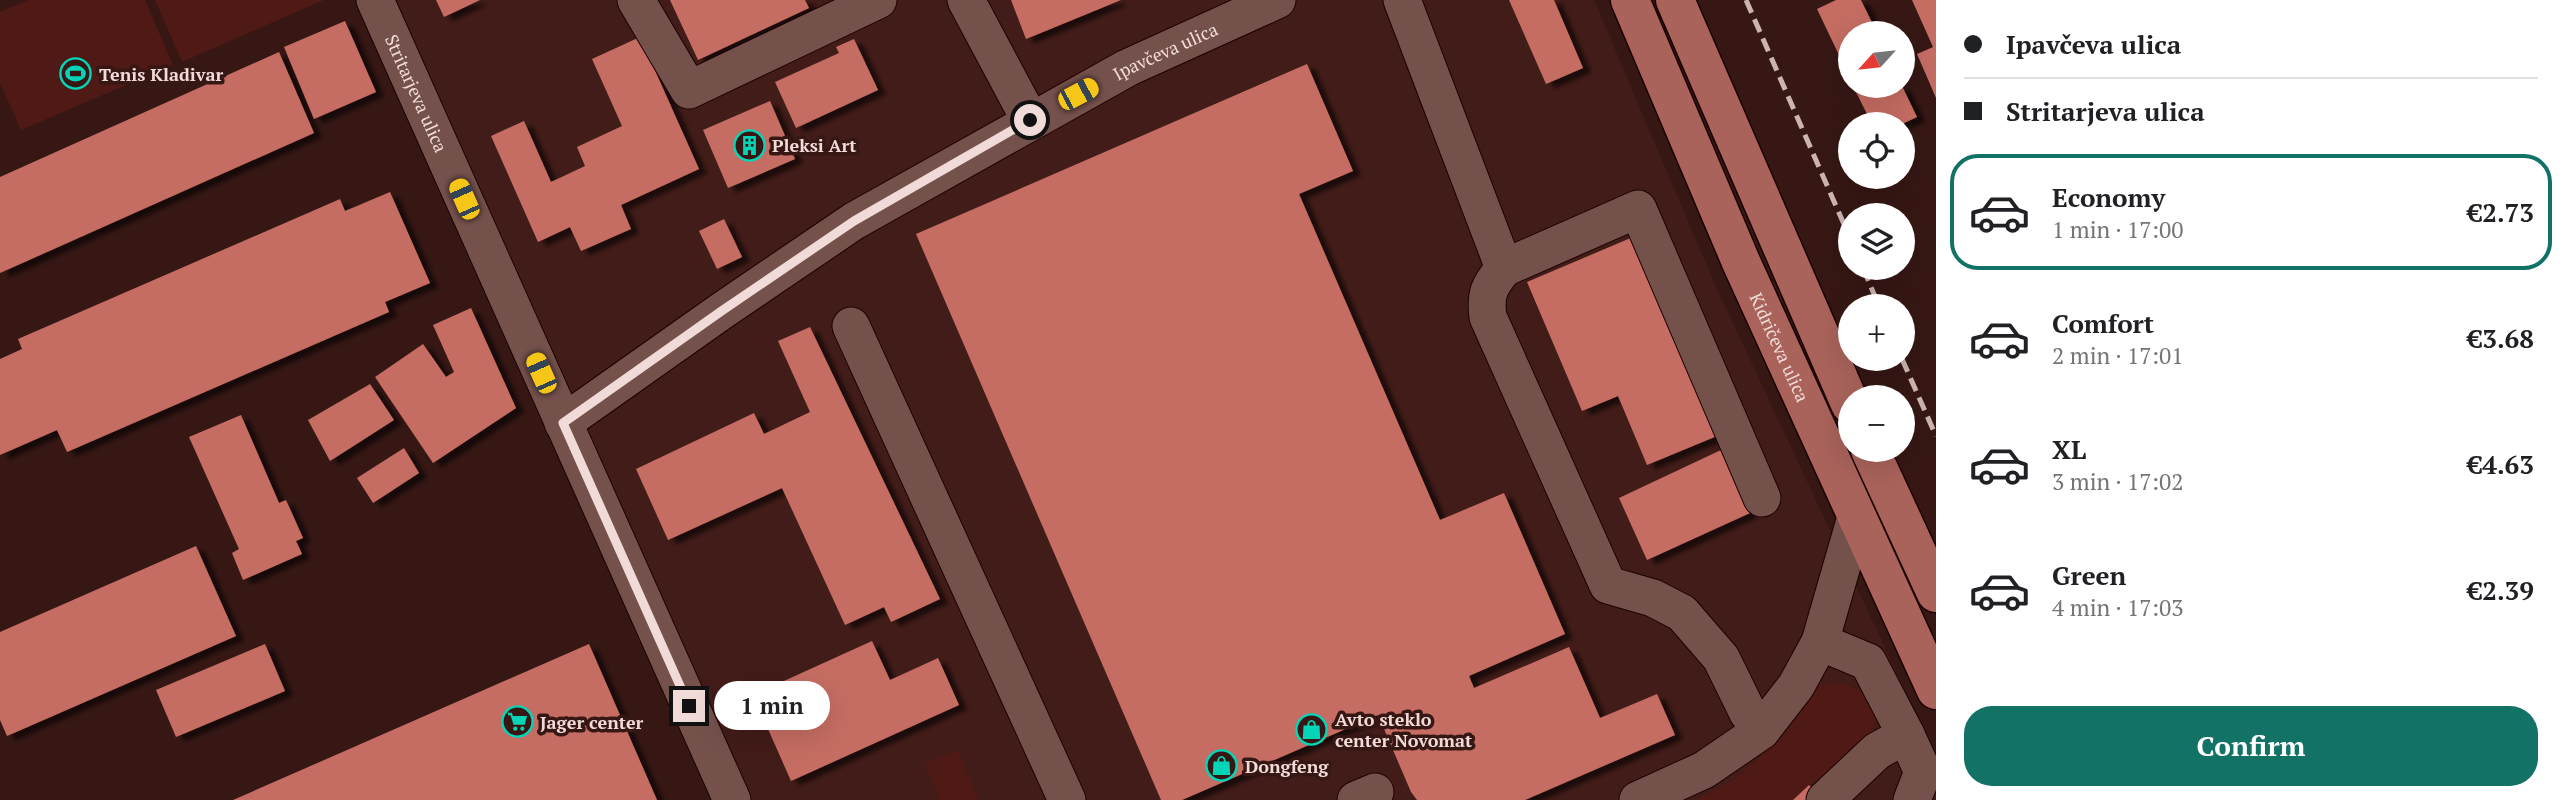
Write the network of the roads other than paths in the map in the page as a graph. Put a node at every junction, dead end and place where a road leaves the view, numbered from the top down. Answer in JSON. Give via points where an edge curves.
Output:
{"nodes":[{"id":1,"x":375,"y":0,"type":"edge"},
{"id":2,"x":636,"y":0,"type":"edge"},
{"id":3,"x":878,"y":0,"type":"edge"},
{"id":4,"x":966,"y":0,"type":"edge"},
{"id":5,"x":1277,"y":0,"type":"edge"},
{"id":6,"x":1402,"y":0,"type":"edge"},
{"id":7,"x":1630,"y":0,"type":"edge"},
{"id":8,"x":1675,"y":0,"type":"edge"},
{"id":9,"x":1234,"y":9,"type":"edge"},
{"id":10,"x":1030,"y":120,"type":"junction"},
{"id":11,"x":1504,"y":268,"type":"junction"},
{"id":12,"x":851,"y":326,"type":"dead end"},
{"id":13,"x":1842,"y":385,"type":"edge"},
{"id":14,"x":563,"y":423,"type":"junction"},
{"id":15,"x":1876,"y":462,"type":"edge"},
{"id":16,"x":1762,"y":498,"type":"dead end"},
{"id":17,"x":1856,"y":517,"type":"junction"},
{"id":18,"x":1936,"y":593,"type":"edge"},
{"id":19,"x":1820,"y":642,"type":"junction"},
{"id":20,"x":1936,"y":690,"type":"edge"},
{"id":21,"x":1761,"y":731,"type":"junction"},
{"id":22,"x":1906,"y":735,"type":"junction"},
{"id":23,"x":732,"y":800,"type":"edge"},
{"id":24,"x":1067,"y":800,"type":"edge"},
{"id":25,"x":1638,"y":800,"type":"edge"},
{"id":26,"x":1825,"y":800,"type":"edge"},
{"id":27,"x":1912,"y":800,"type":"edge"}],
"edges":[{"from":1,"to":14,"type":"street","name":"Stritarjeva ulica"},
{"from":2,"to":3,"type":"street","via":[[689,90]]},
{"from":4,"to":10,"type":"street"},
{"from":5,"to":9,"type":"street","name":"Ipavčeva ulica"},
{"from":6,"to":11,"type":"street"},
{"from":7,"to":17,"type":"main road","name":"Kidričeva ulica"},
{"from":8,"to":13,"type":"main road"},
{"from":9,"to":10,"type":"street","name":"Ipavčeva ulica"},
{"from":10,"to":14,"type":"street","name":"Ipavčeva ulica","via":[[854,221]]},
{"from":11,"to":16,"type":"street","via":[[1638,209]]},
{"from":11,"to":21,"type":"street","via":[[1485,299],[1488,317],[1608,585],[1653,598],[1682,613],[1721,658]]},
{"from":12,"to":24,"type":"street"},
{"from":14,"to":23,"type":"street","name":"Stritarjeva ulica"},
{"from":15,"to":18,"type":"main road"},
{"from":17,"to":19,"type":"street"},
{"from":17,"to":20,"type":"main road","name":"Kidričeva ulica"},
{"from":19,"to":21,"type":"street","via":[[1796,686]]},
{"from":19,"to":22,"type":"street","via":[[1868,662]]},
{"from":21,"to":25,"type":"street","via":[[1704,770]]},
{"from":22,"to":26,"type":"street","via":[[1877,751]]},
{"from":22,"to":27,"type":"street","via":[[1923,772]]}]}
